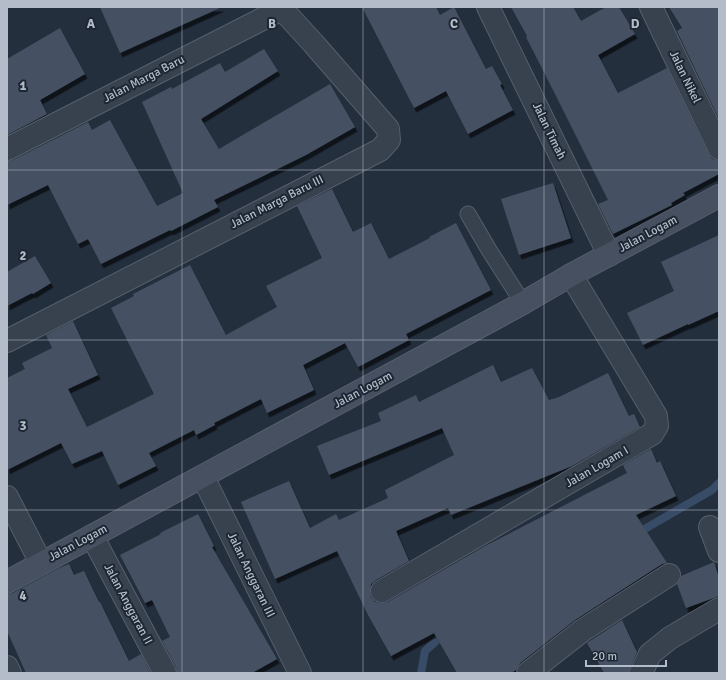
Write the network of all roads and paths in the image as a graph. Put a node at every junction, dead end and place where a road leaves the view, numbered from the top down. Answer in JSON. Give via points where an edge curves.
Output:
{"nodes":[{"id":1,"x":488,"y":7,"type":"edge"},
{"id":2,"x":651,"y":7,"type":"edge"},
{"id":3,"x":281,"y":8,"type":"edge"},
{"id":4,"x":719,"y":148,"type":"edge"},
{"id":5,"x":7,"y":149,"type":"edge"},
{"id":6,"x":719,"y":196,"type":"edge"},
{"id":7,"x":468,"y":214,"type":"dead end"},
{"id":8,"x":609,"y":255,"type":"junction"},
{"id":9,"x":571,"y":274,"type":"junction"},
{"id":10,"x":523,"y":304,"type":"junction"},
{"id":11,"x":7,"y":341,"type":"edge"},
{"id":12,"x":202,"y":477,"type":"junction"},
{"id":13,"x":7,"y":496,"type":"edge"},
{"id":14,"x":710,"y":527,"type":"dead end"},
{"id":15,"x":92,"y":536,"type":"junction"},
{"id":16,"x":719,"y":551,"type":"edge"},
{"id":17,"x":41,"y":563,"type":"junction"},
{"id":18,"x":669,"y":575,"type":"dead end"},
{"id":19,"x":7,"y":582,"type":"edge"},
{"id":20,"x":382,"y":591,"type":"dead end"},
{"id":21,"x":719,"y":609,"type":"edge"},
{"id":22,"x":7,"y":667,"type":"edge"},
{"id":23,"x":10,"y":673,"type":"edge"},
{"id":24,"x":165,"y":673,"type":"edge"},
{"id":25,"x":300,"y":673,"type":"edge"},
{"id":26,"x":528,"y":673,"type":"edge"},
{"id":27,"x":641,"y":673,"type":"edge"}],
"edges":[{"from":1,"to":8,"type":"street","name":"Jalan Timah"},
{"from":2,"to":4,"type":"street","name":"Jalan Nikel"},
{"from":3,"to":5,"type":"street","name":"Jalan Marga Baru"},
{"from":3,"to":11,"type":"street","name":"Jalan Marga Baru III","via":[[388,129],[389,140],[380,150]]},
{"from":6,"to":8,"type":"street","name":"Jalan Logam"},
{"from":7,"to":10,"type":"lane"},
{"from":8,"to":9,"type":"street","name":"Jalan Logam"},
{"from":9,"to":10,"type":"street","name":"Jalan Logam"},
{"from":9,"to":20,"type":"street","name":"Jalan Logam I","via":[[656,416],[657,426],[652,434]]},
{"from":10,"to":12,"type":"street","name":"Jalan Logam"},
{"from":12,"to":15,"type":"street","name":"Jalan Logam"},
{"from":12,"to":25,"type":"street","name":"Jalan Anggaran III"},
{"from":13,"to":17,"type":"street"},
{"from":14,"to":16,"type":"street"},
{"from":15,"to":17,"type":"street","name":"Jalan Logam"},
{"from":15,"to":24,"type":"street","name":"Jalan Anggaran II"},
{"from":17,"to":19,"type":"street","name":"Jalan Logam"},
{"from":18,"to":26,"type":"street","via":[[583,630]]},
{"from":21,"to":27,"type":"street","via":[[670,638],[650,654]]},
{"from":22,"to":23,"type":"street"}]}
